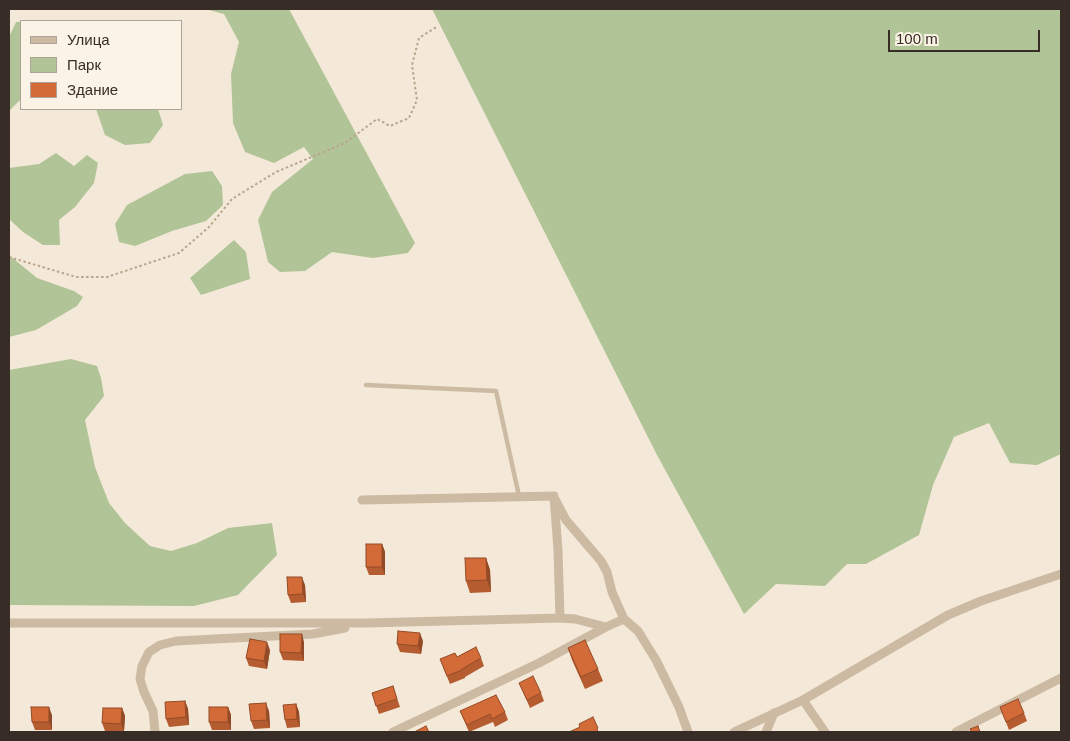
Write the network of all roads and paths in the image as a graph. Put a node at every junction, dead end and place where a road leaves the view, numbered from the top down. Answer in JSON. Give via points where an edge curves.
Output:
{"nodes":[{"id":1,"x":438,"y":26,"type":"dead end"},
{"id":2,"x":9,"y":256,"type":"edge"},
{"id":3,"x":366,"y":385,"type":"dead end"},
{"id":4,"x":519,"y":496,"type":"junction"},
{"id":5,"x":554,"y":496,"type":"junction"},
{"id":6,"x":362,"y":500,"type":"dead end"},
{"id":7,"x":1061,"y":574,"type":"edge"},
{"id":8,"x":560,"y":618,"type":"junction"},
{"id":9,"x":624,"y":619,"type":"junction"},
{"id":10,"x":9,"y":623,"type":"edge"},
{"id":11,"x":367,"y":623,"type":"junction"},
{"id":12,"x":606,"y":626,"type":"junction"},
{"id":13,"x":1061,"y":678,"type":"edge"},
{"id":14,"x":803,"y":700,"type":"junction"},
{"id":15,"x":774,"y":714,"type":"junction"},
{"id":16,"x":155,"y":732,"type":"edge"},
{"id":17,"x":392,"y":732,"type":"edge"},
{"id":18,"x":688,"y":732,"type":"edge"},
{"id":19,"x":734,"y":732,"type":"edge"},
{"id":20,"x":766,"y":732,"type":"edge"},
{"id":21,"x":825,"y":732,"type":"edge"},
{"id":22,"x":956,"y":732,"type":"edge"}],
"edges":[{"from":1,"to":2,"type":"path","via":[[419,38],[412,64],[418,100],[408,118],[390,126],[376,119],[345,143],[276,172],[232,198],[209,227],[179,253],[107,277],[76,277]]},
{"from":3,"to":4,"type":"lane","via":[[496,391]]},
{"from":4,"to":5,"type":"street"},
{"from":4,"to":6,"type":"street"},
{"from":5,"to":8,"type":"street"},
{"from":5,"to":9,"type":"street","via":[[566,520],[601,560]]},
{"from":7,"to":14,"type":"street","via":[[948,615]]},
{"from":8,"to":11,"type":"street"},
{"from":8,"to":12,"type":"street"},
{"from":9,"to":12,"type":"street"},
{"from":9,"to":18,"type":"street","via":[[638,631],[656,660]]},
{"from":10,"to":11,"type":"street"},
{"from":11,"to":16,"type":"street","via":[[313,634],[176,641],[160,645],[150,652],[142,666],[140,679],[152,711]]},
{"from":12,"to":17,"type":"street","via":[[540,663]]},
{"from":13,"to":22,"type":"street"},
{"from":14,"to":15,"type":"street"},
{"from":14,"to":21,"type":"street"},
{"from":15,"to":19,"type":"street"},
{"from":15,"to":20,"type":"street"}]}
